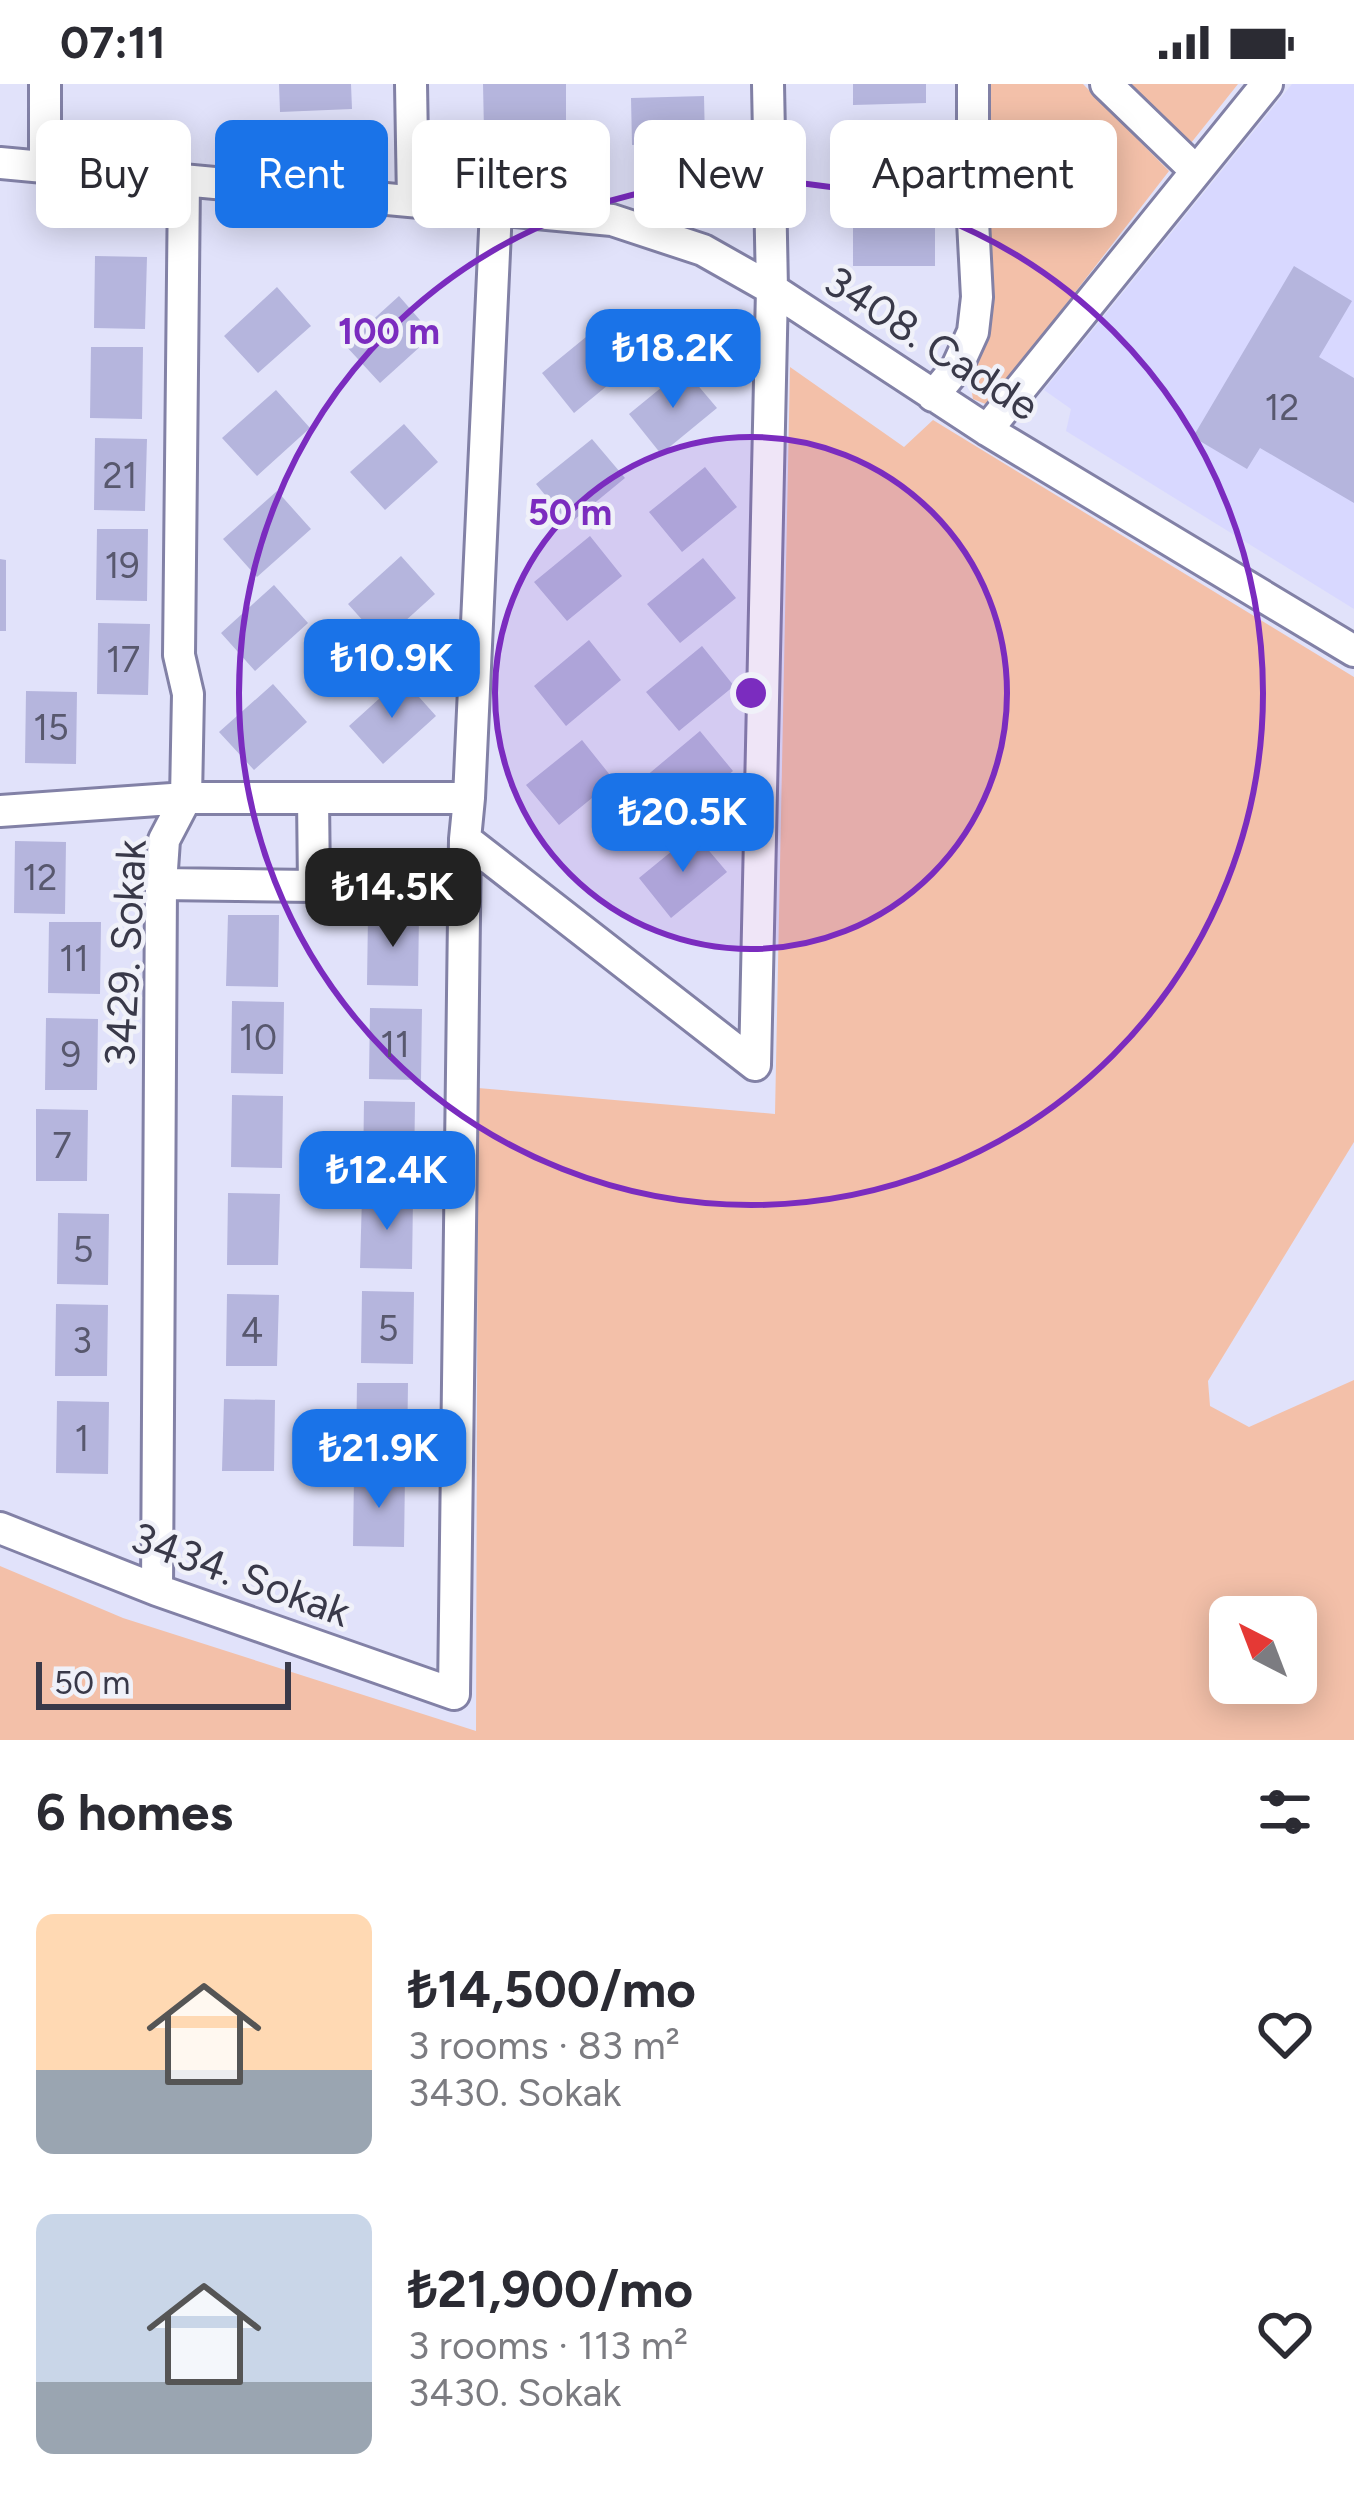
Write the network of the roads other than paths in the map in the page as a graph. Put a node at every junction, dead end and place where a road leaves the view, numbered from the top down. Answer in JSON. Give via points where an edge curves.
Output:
{"nodes":[{"id":1,"x":45,"y":84,"type":"edge"},
{"id":2,"x":411,"y":84,"type":"edge"},
{"id":3,"x":768,"y":84,"type":"edge"},
{"id":4,"x":973,"y":84,"type":"edge"},
{"id":5,"x":1106,"y":84,"type":"edge"},
{"id":6,"x":1267,"y":84,"type":"edge"},
{"id":7,"x":45,"y":120,"type":"edge"},
{"id":8,"x":412,"y":142,"type":"edge"},
{"id":9,"x":0,"y":164,"type":"edge"},
{"id":10,"x":36,"y":167,"type":"edge"},
{"id":11,"x":1196,"y":171,"type":"junction"},
{"id":12,"x":191,"y":182,"type":"edge"},
{"id":13,"x":412,"y":201,"type":"edge"},
{"id":14,"x":610,"y":220,"type":"edge"},
{"id":15,"x":184,"y":228,"type":"edge"},
{"id":16,"x":495,"y":228,"type":"edge"},
{"id":17,"x":772,"y":289,"type":"junction"},
{"id":18,"x":933,"y":396,"type":"junction"},
{"id":19,"x":987,"y":430,"type":"junction"},
{"id":20,"x":1354,"y":651,"type":"edge"},
{"id":21,"x":313,"y":797,"type":"junction"},
{"id":22,"x":186,"y":798,"type":"junction"},
{"id":23,"x":469,"y":798,"type":"junction"},
{"id":24,"x":0,"y":811,"type":"edge"},
{"id":25,"x":465,"y":839,"type":"junction"},
{"id":26,"x":161,"y":884,"type":"junction"},
{"id":27,"x":0,"y":1528,"type":"edge"},
{"id":28,"x":157,"y":1590,"type":"junction"}],
"edges":[{"from":1,"to":7,"type":"street"},
{"from":2,"to":8,"type":"street"},
{"from":3,"to":17,"type":"street"},
{"from":4,"to":18,"type":"street","via":[[973,332]]},
{"from":5,"to":11,"type":"street"},
{"from":6,"to":11,"type":"street"},
{"from":9,"to":10,"type":"street","name":"3408. Cadde"},
{"from":11,"to":19,"type":"street"},
{"from":12,"to":13,"type":"street","name":"3408. Cadde"},
{"from":14,"to":17,"type":"street","name":"3408. Cadde","via":[[704,250]]},
{"from":15,"to":22,"type":"street","name":"3429. Sokak","via":[[179,655],[188,694]]},
{"from":16,"to":23,"type":"street"},
{"from":17,"to":18,"type":"street","name":"3408. Cadde"},
{"from":17,"to":25,"type":"street","via":[[755,1065]]},
{"from":18,"to":19,"type":"street","name":"3408. Cadde"},
{"from":19,"to":20,"type":"street","name":"3408. Cadde"},
{"from":21,"to":22,"type":"street"},
{"from":21,"to":23,"type":"street"},
{"from":21,"to":26,"type":"street","via":[[314,886]]},
{"from":22,"to":24,"type":"street"},
{"from":22,"to":26,"type":"street","name":"3429. Sokak","via":[[164,840]]},
{"from":23,"to":25,"type":"street"},
{"from":25,"to":28,"type":"street","name":"3434. Sokak","via":[[454,1694]]},
{"from":26,"to":28,"type":"street","name":"3429. Sokak"},
{"from":27,"to":28,"type":"street","name":"3434. Sokak"}]}
